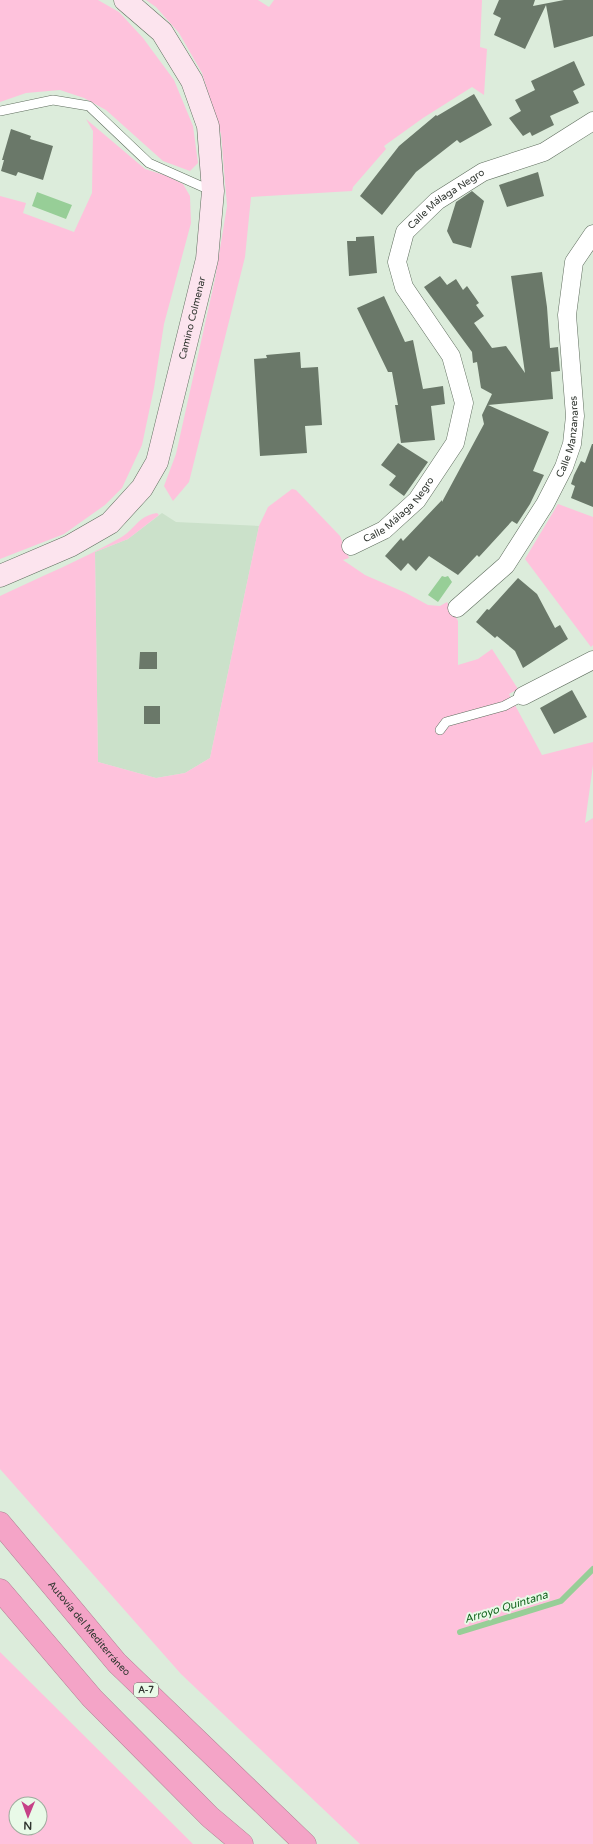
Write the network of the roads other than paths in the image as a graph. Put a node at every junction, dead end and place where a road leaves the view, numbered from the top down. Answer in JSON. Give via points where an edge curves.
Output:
{"nodes":[{"id":1,"x":124,"y":0,"type":"edge"},
{"id":2,"x":0,"y":111,"type":"edge"},
{"id":3,"x":593,"y":121,"type":"edge"},
{"id":4,"x":213,"y":191,"type":"junction"},
{"id":5,"x":593,"y":234,"type":"edge"},
{"id":6,"x":352,"y":546,"type":"dead end"},
{"id":7,"x":0,"y":576,"type":"edge"},
{"id":8,"x":457,"y":608,"type":"dead end"},
{"id":9,"x":593,"y":660,"type":"edge"},
{"id":10,"x":523,"y":696,"type":"joint"},
{"id":11,"x":440,"y":730,"type":"dead end"},
{"id":12,"x":0,"y":1523,"type":"edge"},
{"id":13,"x":0,"y":1590,"type":"edge"},
{"id":14,"x":242,"y":1844,"type":"edge"},
{"id":15,"x":305,"y":1844,"type":"edge"}],
"edges":[{"from":1,"to":4,"type":"main road","name":"Camino Colmenar","via":[[162,32],[192,81],[208,126]]},
{"from":2,"to":4,"type":"lane","via":[[53,100],[89,106],[149,163]]},
{"from":3,"to":6,"type":"street","name":"Calle Málaga Negro","via":[[544,152],[483,172],[437,201],[405,232],[397,262],[404,287],[451,356],[464,403],[455,443],[417,500],[384,530]]},
{"from":4,"to":7,"type":"main road","name":"Camino Colmenar","via":[[208,259],[157,462],[142,488],[110,523],[70,546]]},
{"from":5,"to":8,"type":"street","name":"Calle Manzanares","via":[[574,262],[569,300],[575,416],[572,444],[564,467],[545,504],[506,565]]},
{"from":9,"to":10,"type":"street"},
{"from":10,"to":11,"type":"lane","via":[[504,706],[446,722]]},
{"from":12,"to":15,"type":"highway","name":"Autovía del Mediterráneo","number":"A-7","via":[[117,1663]]},
{"from":13,"to":14,"type":"highway","via":[[92,1698],[210,1816]]}]}
